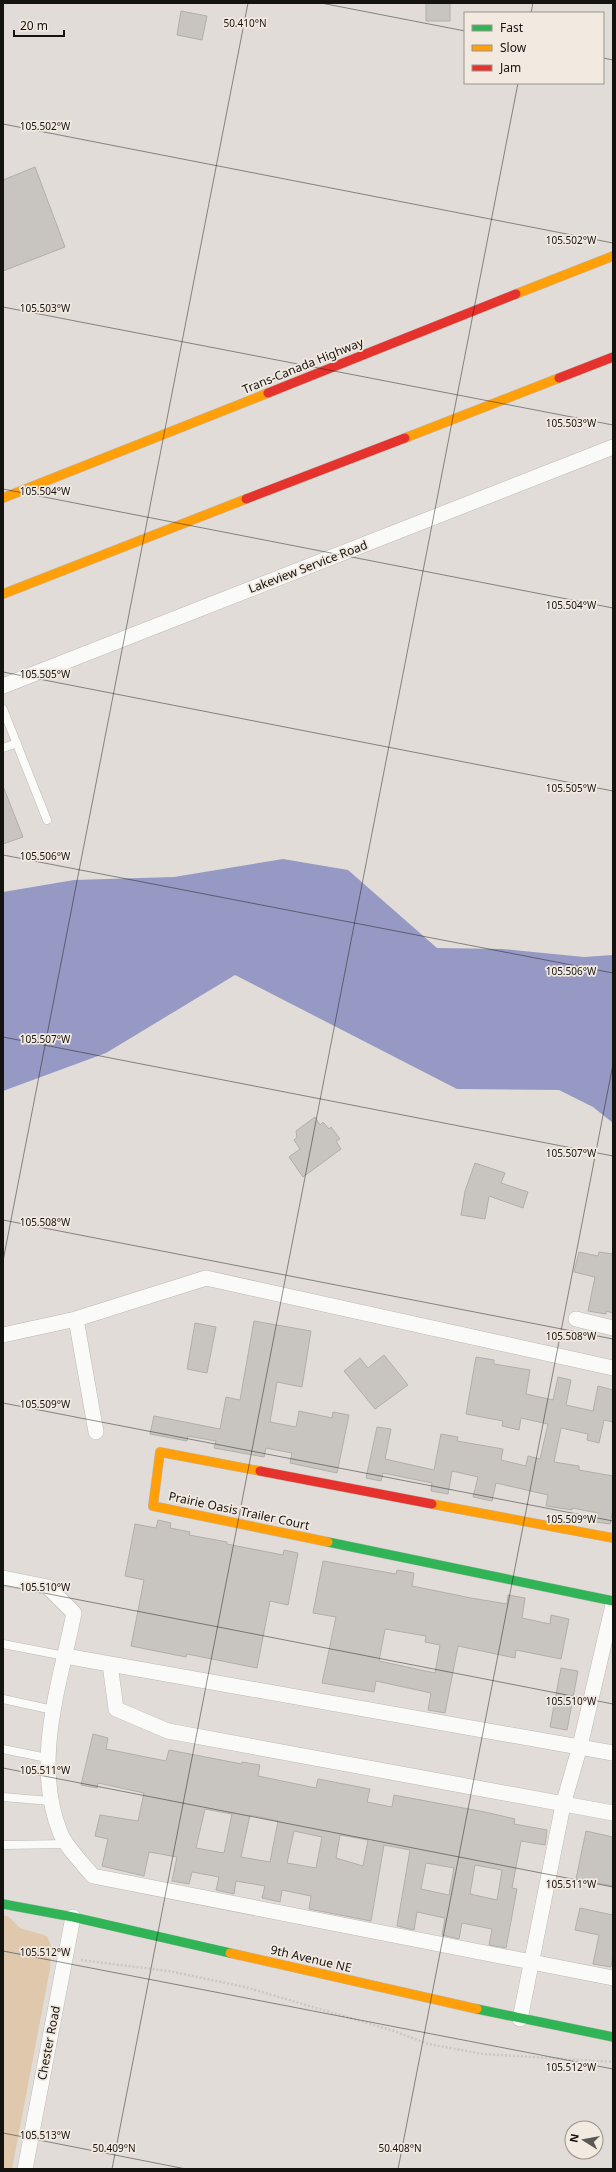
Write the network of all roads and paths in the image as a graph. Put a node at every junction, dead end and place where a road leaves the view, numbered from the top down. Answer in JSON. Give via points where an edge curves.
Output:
{"nodes":[{"id":1,"x":613,"y":256,"type":"edge"},
{"id":2,"x":613,"y":357,"type":"edge"},
{"id":3,"x":613,"y":447,"type":"edge"},
{"id":4,"x":3,"y":498,"type":"edge"},
{"id":5,"x":3,"y":594,"type":"edge"},
{"id":6,"x":3,"y":686,"type":"edge"},
{"id":7,"x":3,"y":709,"type":"edge"},
{"id":8,"x":17,"y":743,"type":"junction"},
{"id":9,"x":3,"y":748,"type":"edge"},
{"id":10,"x":47,"y":820,"type":"dead end"},
{"id":11,"x":76,"y":1319,"type":"junction"},
{"id":12,"x":576,"y":1319,"type":"dead end"},
{"id":13,"x":613,"y":1328,"type":"edge"},
{"id":14,"x":3,"y":1335,"type":"edge"},
{"id":15,"x":613,"y":1368,"type":"edge"},
{"id":16,"x":96,"y":1432,"type":"dead end"},
{"id":17,"x":613,"y":1538,"type":"edge"},
{"id":18,"x":3,"y":1578,"type":"edge"},
{"id":19,"x":613,"y":1601,"type":"edge"},
{"id":20,"x":613,"y":1605,"type":"edge"},
{"id":21,"x":3,"y":1644,"type":"edge"},
{"id":22,"x":65,"y":1656,"type":"junction"},
{"id":23,"x":110,"y":1664,"type":"junction"},
{"id":24,"x":3,"y":1699,"type":"edge"},
{"id":25,"x":53,"y":1710,"type":"junction"},
{"id":26,"x":580,"y":1746,"type":"junction"},
{"id":27,"x":3,"y":1749,"type":"edge"},
{"id":28,"x":613,"y":1753,"type":"edge"},
{"id":29,"x":47,"y":1758,"type":"junction"},
{"id":30,"x":3,"y":1797,"type":"edge"},
{"id":31,"x":50,"y":1801,"type":"junction"},
{"id":32,"x":563,"y":1805,"type":"junction"},
{"id":33,"x":613,"y":1813,"type":"edge"},
{"id":34,"x":68,"y":1844,"type":"junction"},
{"id":35,"x":3,"y":1845,"type":"edge"},
{"id":36,"x":3,"y":1904,"type":"edge"},
{"id":37,"x":73,"y":1917,"type":"junction"},
{"id":38,"x":3,"y":1952,"type":"edge"},
{"id":39,"x":65,"y":1958,"type":"junction"},
{"id":40,"x":530,"y":1962,"type":"junction"},
{"id":41,"x":613,"y":1978,"type":"edge"},
{"id":42,"x":520,"y":2019,"type":"junction"},
{"id":43,"x":613,"y":2037,"type":"edge"},
{"id":44,"x":613,"y":2062,"type":"edge"},
{"id":45,"x":25,"y":2169,"type":"edge"}],
"edges":[{"from":1,"to":4,"type":"main road","name":"Trans-Canada Highway"},
{"from":2,"to":5,"type":"main road"},
{"from":3,"to":6,"type":"street","name":"Lakeview Service Road"},
{"from":7,"to":8,"type":"lane"},
{"from":8,"to":9,"type":"lane"},
{"from":8,"to":10,"type":"lane"},
{"from":11,"to":14,"type":"street"},
{"from":11,"to":15,"type":"street","via":[[206,1278]]},
{"from":11,"to":16,"type":"street"},
{"from":12,"to":13,"type":"street"},
{"from":17,"to":19,"type":"main road","name":"Prairie Oasis Trailer Court","via":[[160,1452],[153,1506]]},
{"from":18,"to":22,"type":"street","via":[[48,1587],[74,1613]]},
{"from":20,"to":26,"type":"street"},
{"from":21,"to":22,"type":"lane"},
{"from":22,"to":23,"type":"street"},
{"from":22,"to":25,"type":"street"},
{"from":23,"to":26,"type":"street"},
{"from":23,"to":32,"type":"street","via":[[116,1709],[168,1731]]},
{"from":24,"to":25,"type":"lane"},
{"from":25,"to":29,"type":"street"},
{"from":26,"to":28,"type":"street"},
{"from":26,"to":32,"type":"street"},
{"from":27,"to":29,"type":"lane"},
{"from":29,"to":31,"type":"street"},
{"from":30,"to":31,"type":"lane"},
{"from":31,"to":34,"type":"street","via":[[60,1834]]},
{"from":32,"to":33,"type":"street"},
{"from":32,"to":40,"type":"street"},
{"from":34,"to":35,"type":"lane"},
{"from":34,"to":40,"type":"street","via":[[93,1876]]},
{"from":36,"to":37,"type":"main road","name":"9th Avenue NE"},
{"from":37,"to":39,"type":"street","name":"Chester Road"},
{"from":37,"to":42,"type":"main road","name":"9th Avenue NE"},
{"from":38,"to":39,"type":"path"},
{"from":39,"to":44,"type":"path","via":[[169,1971],[245,1987],[394,2031],[428,2044],[483,2054]]},
{"from":39,"to":45,"type":"street","name":"Chester Road"},
{"from":40,"to":41,"type":"street"},
{"from":40,"to":42,"type":"street"},
{"from":42,"to":43,"type":"main road","name":"9th Avenue NE"}]}
